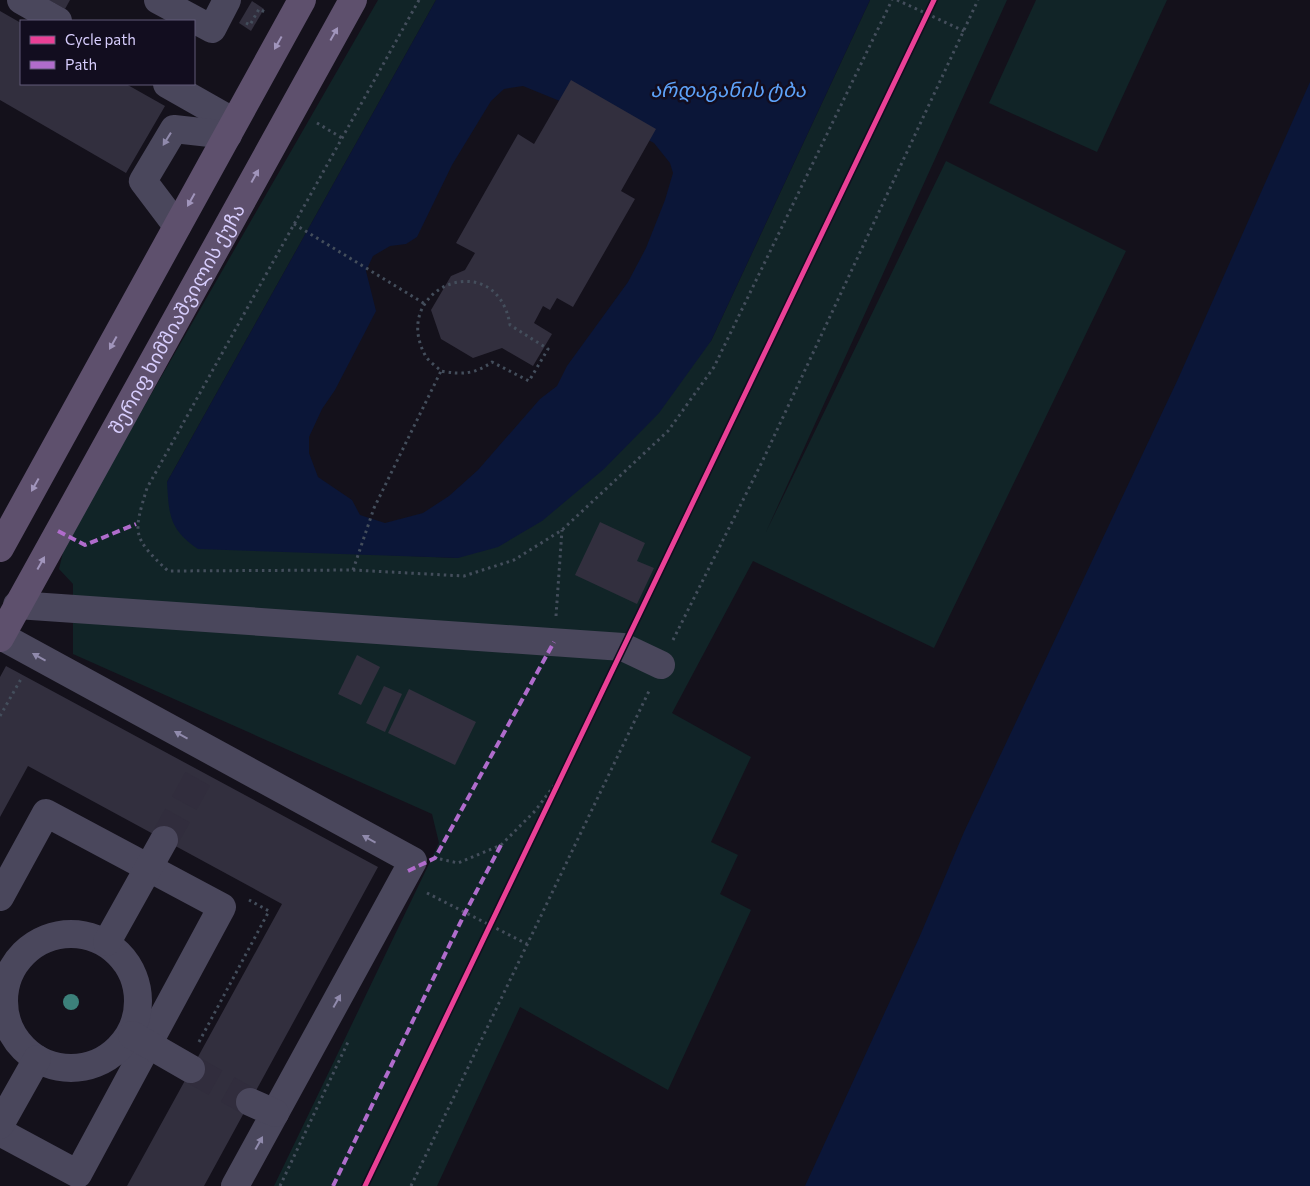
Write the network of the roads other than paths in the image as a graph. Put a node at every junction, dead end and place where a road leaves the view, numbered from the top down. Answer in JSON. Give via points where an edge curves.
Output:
{"nodes":[{"id":1,"x":21,"y":0,"type":"edge"},
{"id":2,"x":158,"y":0,"type":"edge"},
{"id":3,"x":227,"y":0,"type":"edge"},
{"id":4,"x":302,"y":0,"type":"edge"},
{"id":5,"x":353,"y":0,"type":"edge"},
{"id":6,"x":190,"y":7,"type":"edge"},
{"id":7,"x":56,"y":20,"type":"edge"},
{"id":8,"x":168,"y":85,"type":"edge"},
{"id":9,"x":231,"y":128,"type":"junction"},
{"id":10,"x":177,"y":226,"type":"junction"},
{"id":11,"x":0,"y":548,"type":"edge"},
{"id":12,"x":17,"y":605,"type":"junction"},
{"id":13,"x":1,"y":637,"type":"edge"},
{"id":14,"x":661,"y":665,"type":"road end"},
{"id":15,"x":164,"y":840,"type":"tunnel mouth"},
{"id":16,"x":148,"y":868,"type":"junction"},
{"id":17,"x":0,"y":897,"type":"edge"},
{"id":18,"x":107,"y":942,"type":"junction"},
{"id":19,"x":7,"y":963,"type":"edge"},
{"id":20,"x":139,"y":1039,"type":"junction"},
{"id":21,"x":37,"y":1060,"type":"junction"},
{"id":22,"x":191,"y":1069,"type":"tunnel mouth"},
{"id":23,"x":250,"y":1102,"type":"tunnel mouth"},
{"id":24,"x":275,"y":1114,"type":"junction"},
{"id":25,"x":0,"y":1125,"type":"edge"},
{"id":26,"x":0,"y":1132,"type":"edge"},
{"id":27,"x":235,"y":1186,"type":"edge"}],
"edges":[{"from":1,"to":7,"type":"lane"},
{"from":2,"to":6,"type":"lane"},
{"from":3,"to":6,"type":"lane","via":[[212,29]]},
{"from":4,"to":9,"type":"main road","one_way":true},
{"from":12,"to":5,"type":"main road","name":"შერიფ ხიმშიაშვილის ქუჩა","one_way":true},
{"from":8,"to":9,"type":"lane"},
{"from":9,"to":10,"type":"main road","one_way":true},
{"from":9,"to":10,"type":"lane","one_way":true,"via":[[174,128],[143,181]]},
{"from":10,"to":11,"type":"main road","one_way":true},
{"from":12,"to":13,"type":"main road","name":"შერიფ ხიმშიაშვილის ქუჩა"},
{"from":12,"to":14,"type":"lane","via":[[622,647]]},
{"from":24,"to":13,"type":"lane","one_way":true,"via":[[413,861],[207,762]]},
{"from":15,"to":16,"type":"lane"},
{"from":16,"to":17,"type":"lane","via":[[46,813]]},
{"from":16,"to":18,"type":"lane"},
{"from":16,"to":20,"type":"lane","via":[[222,907]]},
{"from":18,"to":19,"type":"lane","via":[[67,934],[46,939]]},
{"from":18,"to":20,"type":"lane","via":[[125,961],[136,981],[139,1004],[134,1026]]},
{"from":19,"to":21,"type":"lane","via":[[4,1007],[7,1021],[20,1046]]},
{"from":20,"to":21,"type":"lane","via":[[122,1046],[104,1061],[82,1068],[59,1068]]},
{"from":20,"to":22,"type":"lane"},
{"from":20,"to":26,"type":"lane","via":[[78,1174]]},
{"from":21,"to":25,"type":"lane"},
{"from":23,"to":24,"type":"lane"},
{"from":27,"to":24,"type":"lane","one_way":true}]}
